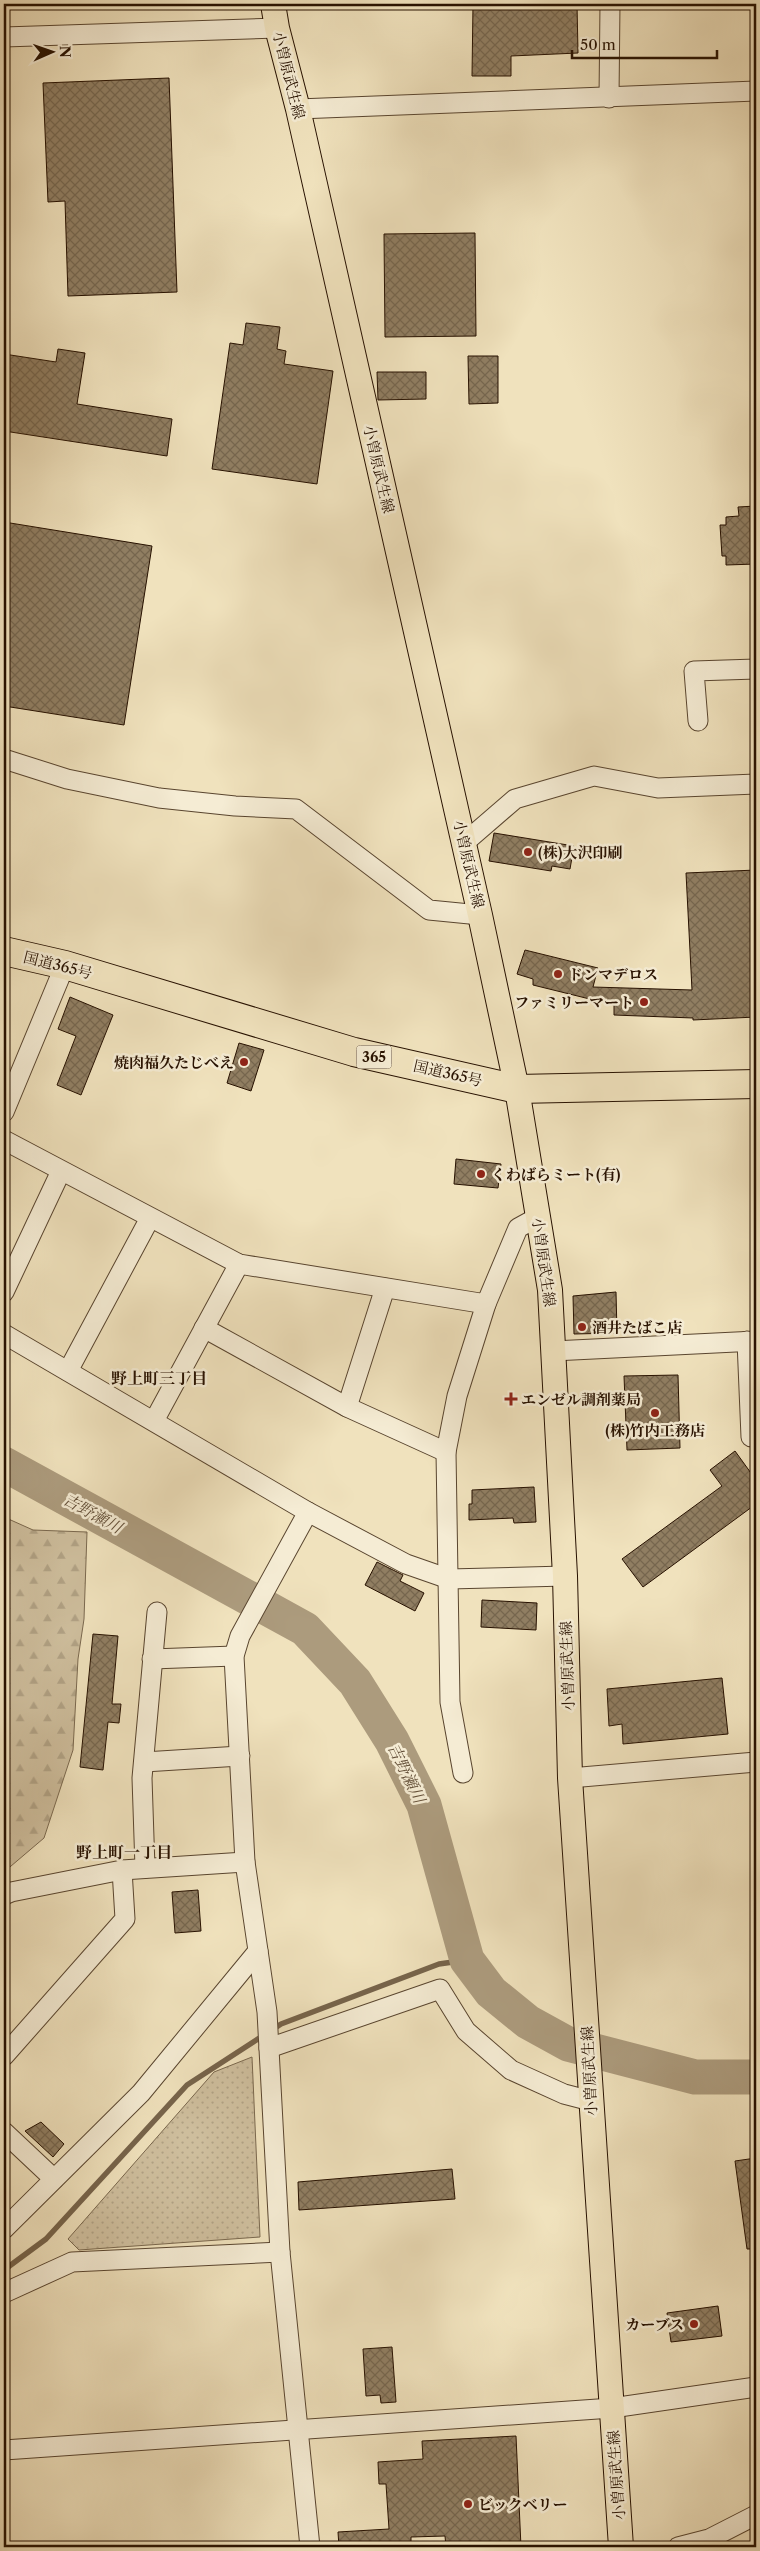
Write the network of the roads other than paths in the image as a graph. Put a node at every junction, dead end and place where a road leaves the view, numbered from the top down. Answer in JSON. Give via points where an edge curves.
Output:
{"nodes":[{"id":1,"x":273,"y":4,"type":"edge"},
{"id":2,"x":610,"y":4,"type":"edge"},
{"id":3,"x":276,"y":28,"type":"junction"},
{"id":4,"x":4,"y":37,"type":"edge"},
{"id":5,"x":756,"y":91,"type":"edge"},
{"id":6,"x":610,"y":98,"type":"junction"},
{"id":7,"x":298,"y":109,"type":"junction"},
{"id":8,"x":756,"y":669,"type":"edge"},
{"id":9,"x":698,"y":721,"type":"dead end"},
{"id":10,"x":4,"y":759,"type":"edge"},
{"id":11,"x":756,"y":784,"type":"edge"},
{"id":12,"x":464,"y":843,"type":"junction"},
{"id":13,"x":480,"y":915,"type":"junction"},
{"id":14,"x":4,"y":952,"type":"edge"},
{"id":15,"x":66,"y":965,"type":"junction"},
{"id":16,"x":756,"y":1084,"type":"edge"},
{"id":17,"x":516,"y":1089,"type":"junction"},
{"id":18,"x":4,"y":1112,"type":"edge"},
{"id":19,"x":4,"y":1140,"type":"edge"},
{"id":20,"x":61,"y":1171,"type":"junction"},
{"id":21,"x":538,"y":1217,"type":"junction"},
{"id":22,"x":150,"y":1218,"type":"junction"},
{"id":23,"x":238,"y":1264,"type":"junction"},
{"id":24,"x":385,"y":1288,"type":"junction"},
{"id":25,"x":4,"y":1292,"type":"edge"},
{"id":26,"x":486,"y":1304,"type":"junction"},
{"id":27,"x":204,"y":1328,"type":"junction"},
{"id":28,"x":4,"y":1334,"type":"edge"},
{"id":29,"x":752,"y":1341,"type":"edge"},
{"id":30,"x":553,"y":1351,"type":"junction"},
{"id":31,"x":68,"y":1371,"type":"junction"},
{"id":32,"x":347,"y":1407,"type":"junction"},
{"id":33,"x":154,"y":1421,"type":"junction"},
{"id":34,"x":756,"y":1437,"type":"edge"},
{"id":35,"x":446,"y":1452,"type":"junction"},
{"id":36,"x":308,"y":1512,"type":"junction"},
{"id":37,"x":565,"y":1576,"type":"junction"},
{"id":38,"x":449,"y":1579,"type":"junction"},
{"id":39,"x":157,"y":1612,"type":"dead end"},
{"id":40,"x":234,"y":1656,"type":"junction"},
{"id":41,"x":152,"y":1659,"type":"junction"},
{"id":42,"x":240,"y":1756,"type":"junction"},
{"id":43,"x":144,"y":1762,"type":"junction"},
{"id":44,"x":756,"y":1762,"type":"edge"},
{"id":45,"x":463,"y":1773,"type":"dead end"},
{"id":46,"x":570,"y":1778,"type":"junction"},
{"id":47,"x":245,"y":1862,"type":"junction"},
{"id":48,"x":145,"y":1868,"type":"junction"},
{"id":49,"x":122,"y":1870,"type":"junction"},
{"id":50,"x":4,"y":1896,"type":"edge"},
{"id":51,"x":258,"y":1951,"type":"junction"},
{"id":52,"x":269,"y":2048,"type":"junction"},
{"id":53,"x":4,"y":2056,"type":"edge"},
{"id":54,"x":590,"y":2096,"type":"junction"},
{"id":55,"x":4,"y":2132,"type":"edge"},
{"id":56,"x":54,"y":2179,"type":"junction"},
{"id":57,"x":4,"y":2229,"type":"edge"},
{"id":58,"x":280,"y":2252,"type":"junction"},
{"id":59,"x":4,"y":2293,"type":"edge"},
{"id":60,"x":756,"y":2387,"type":"edge"},
{"id":61,"x":612,"y":2408,"type":"junction"},
{"id":62,"x":300,"y":2430,"type":"junction"},
{"id":63,"x":4,"y":2450,"type":"edge"},
{"id":64,"x":756,"y":2515,"type":"edge"},
{"id":65,"x":310,"y":2547,"type":"edge"},
{"id":66,"x":621,"y":2547,"type":"edge"},
{"id":67,"x":678,"y":2547,"type":"edge"}],
"edges":[{"from":1,"to":3,"type":"main road","name":"小曽原武生線"},
{"from":2,"to":6,"type":"street"},
{"from":3,"to":4,"type":"street"},
{"from":3,"to":7,"type":"main road","name":"小曽原武生線"},
{"from":5,"to":6,"type":"street"},
{"from":6,"to":7,"type":"street"},
{"from":7,"to":12,"type":"main road","name":"小曽原武生線"},
{"from":8,"to":9,"type":"street","via":[[694,671]]},
{"from":10,"to":13,"type":"street","via":[[67,779],[160,798],[296,809],[429,910]]},
{"from":11,"to":12,"type":"street","via":[[658,788],[594,776],[515,799]]},
{"from":12,"to":13,"type":"main road","name":"小曽原武生線"},
{"from":13,"to":17,"type":"main road","name":"小曽原武生線"},
{"from":14,"to":15,"type":"highway","name":"国道365号","number":"365"},
{"from":15,"to":17,"type":"highway","name":"国道365号","number":"365","via":[[354,1052]]},
{"from":15,"to":18,"type":"street"},
{"from":16,"to":17,"type":"highway","name":"国道365号","number":"365"},
{"from":17,"to":21,"type":"main road","name":"小曽原武生線"},
{"from":19,"to":20,"type":"street"},
{"from":20,"to":22,"type":"street"},
{"from":20,"to":25,"type":"street"},
{"from":21,"to":26,"type":"street","via":[[518,1228]]},
{"from":21,"to":30,"type":"main road","name":"小曽原武生線","via":[[550,1290]]},
{"from":22,"to":23,"type":"street"},
{"from":22,"to":31,"type":"street"},
{"from":23,"to":24,"type":"street"},
{"from":23,"to":27,"type":"street"},
{"from":24,"to":26,"type":"street"},
{"from":24,"to":32,"type":"street"},
{"from":26,"to":35,"type":"street","via":[[457,1396]]},
{"from":27,"to":32,"type":"street"},
{"from":27,"to":33,"type":"street"},
{"from":28,"to":31,"type":"street"},
{"from":29,"to":30,"type":"street"},
{"from":29,"to":34,"type":"street","via":[[751,1437]]},
{"from":30,"to":37,"type":"main road","name":"小曽原武生線"},
{"from":31,"to":33,"type":"street"},
{"from":32,"to":35,"type":"street"},
{"from":33,"to":36,"type":"street"},
{"from":35,"to":38,"type":"street"},
{"from":36,"to":38,"type":"street","via":[[406,1564]]},
{"from":36,"to":40,"type":"street","via":[[240,1636]]},
{"from":37,"to":38,"type":"street"},
{"from":37,"to":46,"type":"main road","name":"小曽原武生線"},
{"from":38,"to":45,"type":"street","via":[[450,1702]]},
{"from":39,"to":41,"type":"street"},
{"from":40,"to":41,"type":"street"},
{"from":40,"to":42,"type":"street"},
{"from":41,"to":43,"type":"street"},
{"from":42,"to":43,"type":"street"},
{"from":42,"to":47,"type":"street"},
{"from":43,"to":48,"type":"street"},
{"from":44,"to":46,"type":"street"},
{"from":46,"to":54,"type":"main road","name":"小曽原武生線"},
{"from":47,"to":48,"type":"street"},
{"from":47,"to":51,"type":"street"},
{"from":48,"to":49,"type":"street"},
{"from":49,"to":50,"type":"street"},
{"from":49,"to":53,"type":"street","via":[[124,1919]]},
{"from":51,"to":52,"type":"street"},
{"from":51,"to":56,"type":"street","via":[[141,2092]]},
{"from":52,"to":54,"type":"street","via":[[440,1989],[466,2031],[511,2070],[564,2094]]},
{"from":52,"to":58,"type":"street"},
{"from":54,"to":61,"type":"main road","name":"小曽原武生線"},
{"from":55,"to":56,"type":"street"},
{"from":56,"to":57,"type":"street"},
{"from":58,"to":59,"type":"street","via":[[72,2262]]},
{"from":58,"to":62,"type":"street"},
{"from":60,"to":61,"type":"street"},
{"from":61,"to":62,"type":"street"},
{"from":61,"to":66,"type":"main road","name":"小曽原武生線"},
{"from":62,"to":63,"type":"street"},
{"from":62,"to":65,"type":"street"},
{"from":64,"to":67,"type":"street","via":[[709,2539]]}]}
